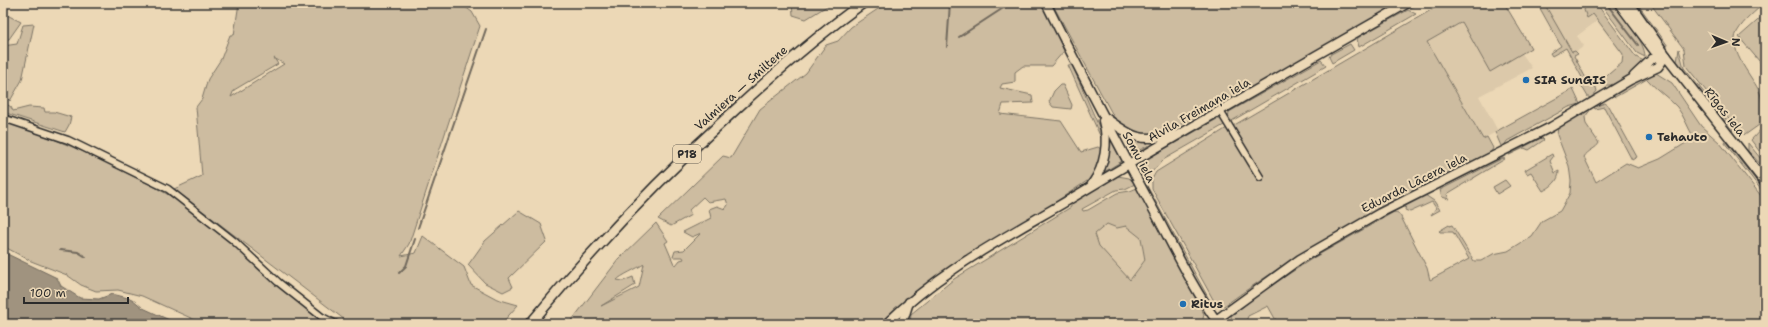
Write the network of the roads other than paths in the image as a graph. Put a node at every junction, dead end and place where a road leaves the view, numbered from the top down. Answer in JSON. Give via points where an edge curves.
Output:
{"nodes":[{"id":1,"x":863,"y":3,"type":"edge"},
{"id":2,"x":1046,"y":3,"type":"edge"},
{"id":3,"x":1408,"y":3,"type":"edge"},
{"id":4,"x":1619,"y":3,"type":"edge"},
{"id":5,"x":1629,"y":3,"type":"edge"},
{"id":6,"x":1666,"y":56,"type":"junction"},
{"id":7,"x":1094,"y":97,"type":"junction"},
{"id":8,"x":1220,"y":111,"type":"junction"},
{"id":9,"x":3,"y":118,"type":"edge"},
{"id":10,"x":1105,"y":118,"type":"junction"},
{"id":11,"x":1181,"y":134,"type":"junction"},
{"id":12,"x":1130,"y":164,"type":"junction"},
{"id":13,"x":1260,"y":177,"type":"dead end"},
{"id":14,"x":1765,"y":182,"type":"edge"},
{"id":15,"x":1089,"y":187,"type":"junction"},
{"id":16,"x":909,"y":302,"type":"junction"},
{"id":17,"x":1215,"y":322,"type":"edge"},
{"id":18,"x":336,"y":324,"type":"edge"},
{"id":19,"x":530,"y":324,"type":"edge"},
{"id":20,"x":886,"y":324,"type":"edge"},
{"id":21,"x":902,"y":324,"type":"edge"}],
"edges":[{"from":1,"to":19,"type":"main road","name":"Valmiera — Smiltene","number":"P18","via":[[783,66],[660,180],[605,237]]},
{"from":2,"to":7,"type":"street","name":"Somu iela"},
{"from":3,"to":8,"type":"street","name":"Alvila Freimaņa iela"},
{"from":4,"to":6,"type":"main road","name":"Rīgas iela","via":[[1655,51]]},
{"from":5,"to":6,"type":"main road","name":"Rīgas iela"},
{"from":6,"to":14,"type":"main road","name":"Rīgas iela"},
{"from":6,"to":17,"type":"street","name":"Eduarda Lācera iela","via":[[1652,59],[1630,80],[1551,126],[1380,213],[1300,259]]},
{"from":7,"to":10,"type":"street","name":"Somu iela"},
{"from":7,"to":15,"type":"street","via":[[1106,140],[1102,165]]},
{"from":8,"to":11,"type":"street","name":"Alvila Freimaņa iela"},
{"from":8,"to":13,"type":"street"},
{"from":9,"to":18,"type":"street","via":[[68,140],[168,189],[234,241],[278,282],[322,317]]},
{"from":10,"to":11,"type":"street","via":[[1129,135],[1145,139]]},
{"from":10,"to":12,"type":"street","name":"Somu iela"},
{"from":11,"to":12,"type":"street","name":"Alvila Freimaņa iela"},
{"from":12,"to":15,"type":"street","name":"Alvila Freimaņa iela"},
{"from":12,"to":17,"type":"street","name":"Somu iela"},
{"from":15,"to":16,"type":"street","name":"Alvila Freimaņa iela","via":[[961,264]]},
{"from":16,"to":20,"type":"street","name":"Alvila Freimaņa iela"},
{"from":16,"to":21,"type":"street"}]}
